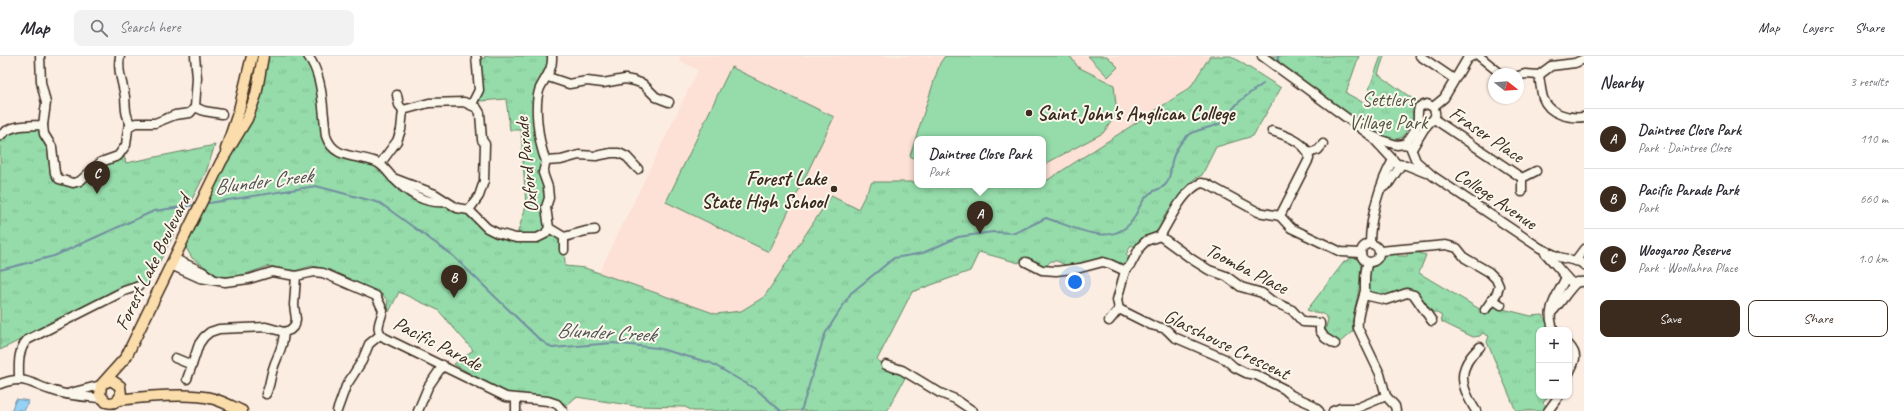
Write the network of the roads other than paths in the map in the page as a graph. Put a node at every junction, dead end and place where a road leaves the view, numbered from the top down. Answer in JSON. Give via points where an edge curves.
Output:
{"nodes":[{"id":1,"x":40,"y":56,"type":"edge"},
{"id":2,"x":120,"y":56,"type":"edge"},
{"id":3,"x":195,"y":56,"type":"edge"},
{"id":4,"x":252,"y":56,"type":"edge"},
{"id":5,"x":263,"y":56,"type":"edge"},
{"id":6,"x":308,"y":56,"type":"edge"},
{"id":7,"x":552,"y":56,"type":"edge"},
{"id":8,"x":1262,"y":56,"type":"edge"},
{"id":9,"x":1420,"y":56,"type":"edge"},
{"id":10,"x":1472,"y":56,"type":"edge"},
{"id":11,"x":1479,"y":56,"type":"edge"},
{"id":12,"x":1584,"y":59,"type":"edge"},
{"id":13,"x":477,"y":60,"type":"edge"},
{"id":14,"x":1494,"y":68,"type":"edge"},
{"id":15,"x":1524,"y":74,"type":"edge"},
{"id":16,"x":1539,"y":75,"type":"junction"},
{"id":17,"x":548,"y":77,"type":"junction"},
{"id":18,"x":1454,"y":80,"type":"junction"},
{"id":19,"x":397,"y":95,"type":"dead end"},
{"id":20,"x":668,"y":102,"type":"dead end"},
{"id":21,"x":472,"y":104,"type":"junction"},
{"id":22,"x":196,"y":107,"type":"junction"},
{"id":23,"x":1433,"y":107,"type":"junction"},
{"id":24,"x":402,"y":110,"type":"junction"},
{"id":25,"x":222,"y":114,"type":"dead end"},
{"id":26,"x":1584,"y":116,"type":"edge"},
{"id":27,"x":1418,"y":119,"type":"junction"},
{"id":28,"x":1432,"y":121,"type":"junction"},
{"id":29,"x":43,"y":125,"type":"junction"},
{"id":30,"x":131,"y":125,"type":"junction"},
{"id":31,"x":1272,"y":131,"type":"dead end"},
{"id":32,"x":1370,"y":135,"type":"junction"},
{"id":33,"x":0,"y":136,"type":"edge"},
{"id":34,"x":1323,"y":144,"type":"dead end"},
{"id":35,"x":1401,"y":144,"type":"junction"},
{"id":36,"x":1413,"y":152,"type":"junction"},
{"id":37,"x":1309,"y":153,"type":"junction"},
{"id":38,"x":1393,"y":159,"type":"junction"},
{"id":39,"x":221,"y":162,"type":"junction"},
{"id":40,"x":546,"y":162,"type":"junction"},
{"id":41,"x":380,"y":164,"type":"junction"},
{"id":42,"x":1403,"y":165,"type":"junction"},
{"id":43,"x":638,"y":169,"type":"dead end"},
{"id":44,"x":1536,"y":170,"type":"dead end"},
{"id":45,"x":1433,"y":176,"type":"junction"},
{"id":46,"x":1522,"y":178,"type":"junction"},
{"id":47,"x":1382,"y":189,"type":"junction"},
{"id":48,"x":1522,"y":192,"type":"dead end"},
{"id":49,"x":469,"y":210,"type":"junction"},
{"id":50,"x":1280,"y":216,"type":"junction"},
{"id":51,"x":549,"y":228,"type":"junction"},
{"id":52,"x":595,"y":230,"type":"dead end"},
{"id":53,"x":1160,"y":236,"type":"junction"},
{"id":54,"x":564,"y":237,"type":"junction"},
{"id":55,"x":1370,"y":243,"type":"junction"},
{"id":56,"x":1540,"y":248,"type":"junction"},
{"id":57,"x":564,"y":250,"type":"dead end"},
{"id":58,"x":1584,"y":250,"type":"edge"},
{"id":59,"x":1380,"y":251,"type":"junction"},
{"id":60,"x":1361,"y":253,"type":"junction"},
{"id":61,"x":1574,"y":261,"type":"junction"},
{"id":62,"x":173,"y":262,"type":"junction"},
{"id":63,"x":1026,"y":262,"type":"dead end"},
{"id":64,"x":1368,"y":262,"type":"junction"},
{"id":65,"x":1584,"y":265,"type":"edge"},
{"id":66,"x":1125,"y":271,"type":"junction"},
{"id":67,"x":1565,"y":275,"type":"junction"},
{"id":68,"x":296,"y":276,"type":"junction"},
{"id":69,"x":1582,"y":281,"type":"edge"},
{"id":70,"x":139,"y":286,"type":"dead end"},
{"id":71,"x":1364,"y":296,"type":"junction"},
{"id":72,"x":1492,"y":299,"type":"junction"},
{"id":73,"x":1501,"y":305,"type":"dead end"},
{"id":74,"x":1119,"y":308,"type":"junction"},
{"id":75,"x":1485,"y":310,"type":"dead end"},
{"id":76,"x":1550,"y":313,"type":"junction"},
{"id":77,"x":1109,"y":321,"type":"dead end"},
{"id":78,"x":1432,"y":321,"type":"dead end"},
{"id":79,"x":1553,"y":327,"type":"edge"},
{"id":80,"x":284,"y":332,"type":"junction"},
{"id":81,"x":380,"y":335,"type":"junction"},
{"id":82,"x":1335,"y":344,"type":"dead end"},
{"id":83,"x":1480,"y":347,"type":"dead end"},
{"id":84,"x":1572,"y":349,"type":"edge"},
{"id":85,"x":126,"y":357,"type":"junction"},
{"id":86,"x":175,"y":358,"type":"dead end"},
{"id":87,"x":886,"y":365,"type":"dead end"},
{"id":88,"x":192,"y":366,"type":"junction"},
{"id":89,"x":443,"y":366,"type":"junction"},
{"id":90,"x":1572,"y":367,"type":"edge"},
{"id":91,"x":187,"y":379,"type":"dead end"},
{"id":92,"x":19,"y":380,"type":"junction"},
{"id":93,"x":0,"y":384,"type":"edge"},
{"id":94,"x":103,"y":384,"type":"junction"},
{"id":95,"x":121,"y":387,"type":"junction"},
{"id":96,"x":69,"y":394,"type":"junction"},
{"id":97,"x":266,"y":394,"type":"dead end"},
{"id":98,"x":150,"y":396,"type":"junction"},
{"id":99,"x":1386,"y":396,"type":"junction"},
{"id":100,"x":102,"y":399,"type":"junction"},
{"id":101,"x":516,"y":399,"type":"junction"},
{"id":102,"x":1557,"y":399,"type":"edge"},
{"id":103,"x":113,"y":405,"type":"edge"},
{"id":104,"x":101,"y":411,"type":"edge"},
{"id":105,"x":242,"y":411,"type":"edge"},
{"id":106,"x":337,"y":411,"type":"edge"},
{"id":107,"x":418,"y":411,"type":"edge"},
{"id":108,"x":516,"y":411,"type":"edge"},
{"id":109,"x":563,"y":411,"type":"edge"},
{"id":110,"x":973,"y":411,"type":"edge"},
{"id":111,"x":1319,"y":411,"type":"edge"},
{"id":112,"x":1333,"y":411,"type":"edge"},
{"id":113,"x":1396,"y":411,"type":"edge"},
{"id":114,"x":1476,"y":411,"type":"edge"},
{"id":115,"x":1548,"y":411,"type":"edge"}],
"edges":[{"from":1,"to":29,"type":"street","via":[[41,82],[46,103]]},
{"from":2,"to":30,"type":"street","via":[[118,66],[125,97],[125,115]]},
{"from":3,"to":22,"type":"street"},
{"from":4,"to":39,"type":"main road","name":"Forest Lake Boulevard","via":[[239,110]]},
{"from":5,"to":39,"type":"main road","name":"Forest Lake Boulevard","via":[[256,95],[247,119]]},
{"from":6,"to":41,"type":"street","via":[[321,90],[326,136],[331,145],[341,153]]},
{"from":7,"to":17,"type":"street","name":"Oxford Parade"},
{"from":8,"to":32,"type":"street","name":"College Avenue"},
{"from":9,"to":18,"type":"street"},
{"from":10,"to":18,"type":"street","via":[[1467,59]]},
{"from":11,"to":14,"type":"street"},
{"from":12,"to":16,"type":"street","via":[[1575,63],[1551,66]]},
{"from":13,"to":21,"type":"street","via":[[479,90]]},
{"from":15,"to":16,"type":"street"},
{"from":16,"to":26,"type":"street","via":[[1543,98],[1548,105],[1564,116]]},
{"from":17,"to":20,"type":"street","via":[[569,84],[587,81],[603,83],[625,79],[635,81],[644,84],[656,96]]},
{"from":17,"to":40,"type":"street","name":"Oxford Parade","via":[[540,88],[537,107],[541,151]]},
{"from":18,"to":23,"type":"street","via":[[1444,98]]},
{"from":19,"to":24,"type":"street","via":[[398,105]]},
{"from":21,"to":24,"type":"street","via":[[429,103]]},
{"from":21,"to":49,"type":"street","via":[[480,113],[482,140],[486,152],[483,188]]},
{"from":22,"to":25,"type":"street"},
{"from":22,"to":30,"type":"street","via":[[190,113],[175,115],[155,123]]},
{"from":23,"to":27,"type":"street","via":[[1427,104],[1419,107]]},
{"from":23,"to":28,"type":"street","via":[[1436,113]]},
{"from":24,"to":41,"type":"street","via":[[401,130],[397,141]]},
{"from":27,"to":28,"type":"street","via":[[1422,122]]},
{"from":27,"to":35,"type":"street","via":[[1413,133]]},
{"from":28,"to":36,"type":"street","via":[[1424,129]]},
{"from":28,"to":46,"type":"street","name":"Fraser Place"},
{"from":29,"to":30,"type":"street","via":[[44,134],[52,147],[55,173],[59,179],[73,183],[80,181],[102,162],[118,156],[126,145]]},
{"from":29,"to":33,"type":"street","via":[[12,127]]},
{"from":31,"to":37,"type":"street","via":[[1285,135]]},
{"from":32,"to":35,"type":"street","name":"College Avenue"},
{"from":32,"to":38,"type":"street","name":"College Avenue"},
{"from":34,"to":37,"type":"street","via":[[1318,150]]},
{"from":35,"to":36,"type":"street","name":"College Avenue"},
{"from":35,"to":38,"type":"street","via":[[1393,149]]},
{"from":36,"to":42,"type":"street","via":[[1410,162]]},
{"from":36,"to":45,"type":"street","name":"College Avenue","via":[[1416,161]]},
{"from":37,"to":50,"type":"street","via":[[1309,159]]},
{"from":38,"to":42,"type":"street","name":"College Avenue"},
{"from":38,"to":47,"type":"street","via":[[1383,179]]},
{"from":39,"to":62,"type":"main road","name":"Forest Lake Boulevard"},
{"from":40,"to":43,"type":"street","via":[[580,155],[596,156],[611,153],[627,157]]},
{"from":40,"to":51,"type":"street","name":"Oxford Parade","via":[[543,173],[548,186],[546,206]]},
{"from":41,"to":49,"type":"street","name":"Oxford Parade","via":[[393,178],[429,192],[457,208]]},
{"from":42,"to":45,"type":"street","name":"College Avenue"},
{"from":42,"to":47,"type":"street"},
{"from":44,"to":46,"type":"street"},
{"from":45,"to":56,"type":"street","name":"College Avenue"},
{"from":46,"to":48,"type":"street"},
{"from":47,"to":55,"type":"street"},
{"from":49,"to":51,"type":"street","name":"Oxford Parade","via":[[487,228],[516,238],[537,238],[546,234]]},
{"from":50,"to":53,"type":"street","via":[[1258,212],[1201,183],[1192,188]]},
{"from":50,"to":60,"type":"street","via":[[1291,228],[1341,252]]},
{"from":51,"to":54,"type":"street"},
{"from":52,"to":54,"type":"street"},
{"from":53,"to":66,"type":"street","via":[[1146,241]]},
{"from":53,"to":82,"type":"street","name":"Toomba Place","via":[[1209,270],[1226,276],[1241,287],[1262,293],[1272,301],[1292,310],[1302,322],[1320,322],[1320,331],[1325,338]]},
{"from":54,"to":57,"type":"street"},
{"from":55,"to":59,"type":"street","via":[[1376,245]]},
{"from":55,"to":60,"type":"street","via":[[1364,246]]},
{"from":56,"to":61,"type":"street","name":"College Avenue"},
{"from":56,"to":67,"type":"street","name":"College Avenue"},
{"from":58,"to":61,"type":"street"},
{"from":59,"to":64,"type":"street","via":[[1377,260]]},
{"from":59,"to":72,"type":"street","via":[[1451,245],[1496,279],[1499,286]]},
{"from":60,"to":64,"type":"street","via":[[1363,259]]},
{"from":61,"to":65,"type":"street","name":"College Avenue"},
{"from":61,"to":67,"type":"street","via":[[1567,265]]},
{"from":62,"to":68,"type":"street","name":"Pacific Parade","via":[[204,272],[214,280],[225,282],[237,282],[272,272]]},
{"from":62,"to":85,"type":"main road","name":"Forest Lake Boulevard"},
{"from":63,"to":66,"type":"street","via":[[1042,270],[1056,271],[1103,262]]},
{"from":64,"to":71,"type":"street","via":[[1364,271]]},
{"from":66,"to":74,"type":"street","via":[[1117,300]]},
{"from":67,"to":69,"type":"street","name":"College Avenue","via":[[1571,281]]},
{"from":67,"to":76,"type":"street"},
{"from":68,"to":80,"type":"street","via":[[295,325]]},
{"from":68,"to":81,"type":"street","name":"Pacific Parade","via":[[323,273],[376,296],[383,310],[378,325]]},
{"from":69,"to":76,"type":"street","via":[[1570,288],[1559,305]]},
{"from":70,"to":92,"type":"street","via":[[124,291],[27,340],[19,355]]},
{"from":71,"to":78,"type":"street","via":[[1386,300],[1407,293],[1414,295]]},
{"from":71,"to":99,"type":"street","via":[[1357,320],[1358,328],[1380,374]]},
{"from":72,"to":73,"type":"street"},
{"from":72,"to":75,"type":"street"},
{"from":74,"to":77,"type":"street"},
{"from":74,"to":111,"type":"street","name":"Glasshouse Crescent","via":[[1151,325],[1166,329],[1174,337],[1225,359],[1240,370],[1270,382]]},
{"from":76,"to":79,"type":"street"},
{"from":80,"to":88,"type":"street","via":[[266,327],[218,329],[210,332],[199,344]]},
{"from":80,"to":97,"type":"street","via":[[283,346],[273,368]]},
{"from":81,"to":89,"type":"street","name":"Pacific Parade"},
{"from":81,"to":106,"type":"street","via":[[369,344],[344,391]]},
{"from":83,"to":114,"type":"street","via":[[1470,356],[1462,382]]},
{"from":84,"to":90,"type":"street","via":[[1576,359]]},
{"from":85,"to":94,"type":"main road","name":"Forest Lake Boulevard"},
{"from":85,"to":95,"type":"main road","name":"Forest Lake Boulevard"},
{"from":86,"to":88,"type":"street"},
{"from":87,"to":110,"type":"street","via":[[902,370],[940,393],[955,398]]},
{"from":88,"to":91,"type":"street"},
{"from":89,"to":101,"type":"street","name":"Pacific Parade","via":[[506,398]]},
{"from":89,"to":107,"type":"street","via":[[428,387]]},
{"from":92,"to":93,"type":"street"},
{"from":92,"to":96,"type":"street","via":[[34,382],[55,392]]},
{"from":94,"to":95,"type":"main road","via":[[115,381]]},
{"from":94,"to":96,"type":"street"},
{"from":94,"to":100,"type":"main road","via":[[100,392]]},
{"from":95,"to":98,"type":"main road"},
{"from":95,"to":103,"type":"main road","via":[[121,395]]},
{"from":96,"to":100,"type":"street"},
{"from":98,"to":103,"type":"main road"},
{"from":98,"to":105,"type":"main road","via":[[213,399]]},
{"from":99,"to":112,"type":"street","via":[[1357,408]]},
{"from":99,"to":113,"type":"street"},
{"from":100,"to":103,"type":"main road"},
{"from":100,"to":104,"type":"main road"},
{"from":101,"to":108,"type":"street"},
{"from":101,"to":109,"type":"street","name":"Pacific Parade","via":[[548,401],[557,404]]},
{"from":102,"to":115,"type":"street"}]}
